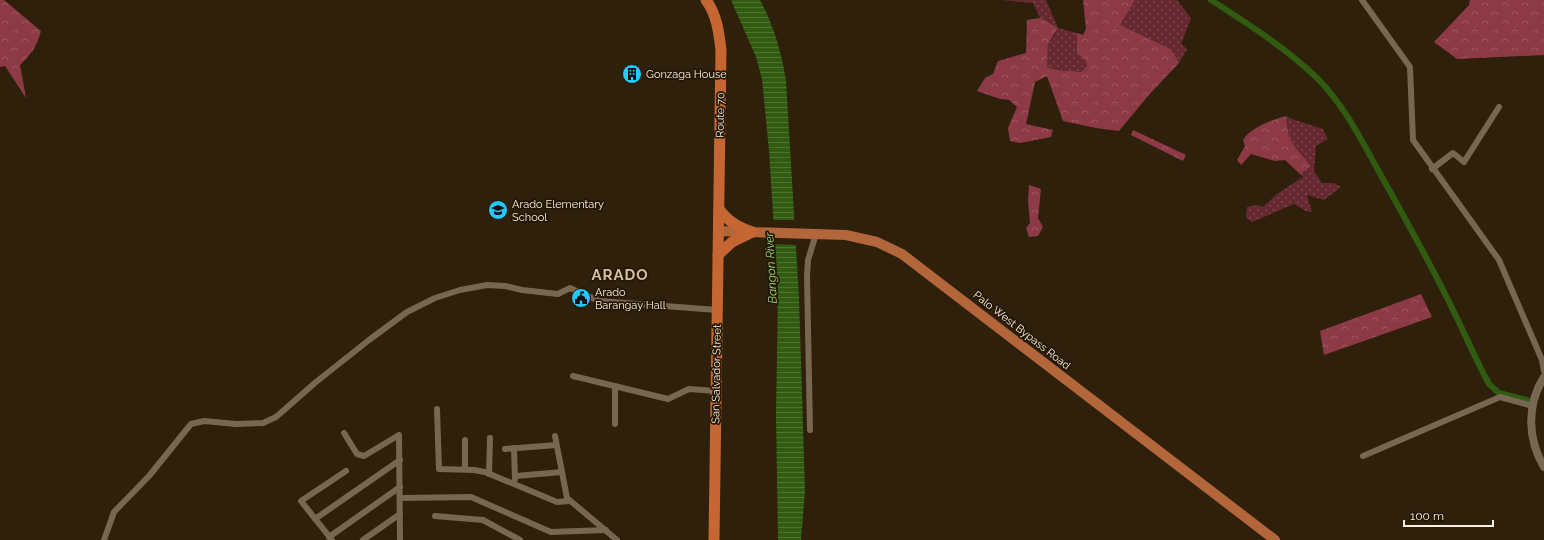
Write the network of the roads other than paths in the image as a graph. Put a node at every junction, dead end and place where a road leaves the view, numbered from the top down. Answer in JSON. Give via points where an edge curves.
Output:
{"nodes":[{"id":1,"x":706,"y":0,"type":"edge"},
{"id":2,"x":1362,"y":0,"type":"edge"},
{"id":3,"x":1499,"y":107,"type":"dead end"},
{"id":4,"x":1432,"y":169,"type":"junction"},
{"id":5,"x":719,"y":209,"type":"junction"},
{"id":6,"x":718,"y":231,"type":"junction"},
{"id":7,"x":757,"y":232,"type":"junction"},
{"id":8,"x":813,"y":234,"type":"junction"},
{"id":9,"x":718,"y":255,"type":"junction"},
{"id":10,"x":717,"y":310,"type":"junction"},
{"id":11,"x":1544,"y":371,"type":"edge"},
{"id":12,"x":573,"y":376,"type":"dead end"},
{"id":13,"x":1544,"y":377,"type":"edge"},
{"id":14,"x":616,"y":386,"type":"junction"},
{"id":15,"x":716,"y":391,"type":"junction"},
{"id":16,"x":1532,"y":406,"type":"junction"},
{"id":17,"x":438,"y":409,"type":"dead end"},
{"id":18,"x":615,"y":424,"type":"dead end"},
{"id":19,"x":810,"y":430,"type":"dead end"},
{"id":20,"x":344,"y":433,"type":"dead end"},
{"id":21,"x":555,"y":436,"type":"dead end"},
{"id":22,"x":490,"y":438,"type":"dead end"},
{"id":23,"x":465,"y":440,"type":"dead end"},
{"id":24,"x":556,"y":445,"type":"junction"},
{"id":25,"x":514,"y":448,"type":"junction"},
{"id":26,"x":505,"y":449,"type":"dead end"},
{"id":27,"x":1363,"y":456,"type":"dead end"},
{"id":28,"x":400,"y":460,"type":"junction"},
{"id":29,"x":1544,"y":467,"type":"edge"},
{"id":30,"x":464,"y":469,"type":"junction"},
{"id":31,"x":346,"y":471,"type":"dead end"},
{"id":32,"x":562,"y":472,"type":"junction"},
{"id":33,"x":489,"y":474,"type":"junction"},
{"id":34,"x":516,"y":476,"type":"junction"},
{"id":35,"x":513,"y":485,"type":"junction"},
{"id":36,"x":400,"y":487,"type":"junction"},
{"id":37,"x":400,"y":498,"type":"junction"},
{"id":38,"x":570,"y":501,"type":"junction"},
{"id":39,"x":400,"y":514,"type":"junction"},
{"id":40,"x":435,"y":516,"type":"dead end"},
{"id":41,"x":315,"y":519,"type":"junction"},
{"id":42,"x":606,"y":530,"type":"junction"},
{"id":43,"x":331,"y":538,"type":"edge"},
{"id":44,"x":399,"y":539,"type":"edge"},
{"id":45,"x":104,"y":540,"type":"edge"},
{"id":46,"x":363,"y":540,"type":"edge"},
{"id":47,"x":520,"y":540,"type":"edge"},
{"id":48,"x":617,"y":540,"type":"edge"},
{"id":49,"x":714,"y":540,"type":"edge"},
{"id":50,"x":1275,"y":540,"type":"edge"}],
"edges":[{"from":1,"to":5,"type":"highway","name":"Route 70","via":[[711,6],[719,29],[721,50]]},
{"from":2,"to":4,"type":"street","via":[[1410,67],[1413,140]]},
{"from":3,"to":4,"type":"street","via":[[1464,162],[1453,153]]},
{"from":4,"to":11,"type":"street","via":[[1499,260],[1542,360]]},
{"from":5,"to":6,"type":"highway","name":"San Salvador Street"},
{"from":5,"to":7,"type":"highway","via":[[739,228]]},
{"from":6,"to":7,"type":"main road","name":"Palo West Bypass Road"},
{"from":6,"to":9,"type":"highway","name":"San Salvador Street"},
{"from":7,"to":8,"type":"main road","name":"Palo West Bypass Road"},
{"from":7,"to":9,"type":"highway","via":[[732,242]]},
{"from":8,"to":19,"type":"street","via":[[807,276]]},
{"from":8,"to":50,"type":"main road","name":"Palo West Bypass Road","via":[[846,235],[876,242],[902,254]]},
{"from":9,"to":10,"type":"highway","name":"San Salvador Street"},
{"from":10,"to":15,"type":"highway","name":"San Salvador Street"},
{"from":10,"to":45,"type":"street","via":[[599,301],[570,288],[558,294],[487,285],[435,298],[408,312],[369,340],[276,417],[263,423],[204,421],[191,424],[149,476],[114,512]]},
{"from":12,"to":14,"type":"street"},
{"from":13,"to":16,"type":"street","via":[[1537,388]]},
{"from":14,"to":15,"type":"street","via":[[668,399],[689,389]]},
{"from":14,"to":18,"type":"street"},
{"from":15,"to":49,"type":"highway","name":"San Salvador Street"},
{"from":16,"to":27,"type":"street","via":[[1500,397]]},
{"from":16,"to":29,"type":"street","via":[[1531,429],[1535,450]]},
{"from":17,"to":30,"type":"street","via":[[439,469]]},
{"from":20,"to":28,"type":"street","via":[[357,454],[364,456],[399,435]]},
{"from":21,"to":24,"type":"street"},
{"from":22,"to":33,"type":"street"},
{"from":23,"to":30,"type":"street"},
{"from":24,"to":25,"type":"street"},
{"from":24,"to":32,"type":"street"},
{"from":25,"to":26,"type":"street"},
{"from":25,"to":34,"type":"street"},
{"from":28,"to":36,"type":"street"},
{"from":28,"to":41,"type":"street"},
{"from":30,"to":33,"type":"street"},
{"from":31,"to":41,"type":"street","via":[[301,501]]},
{"from":32,"to":34,"type":"street"},
{"from":32,"to":38,"type":"street","via":[[567,498]]},
{"from":33,"to":35,"type":"street"},
{"from":34,"to":35,"type":"street"},
{"from":35,"to":38,"type":"street","via":[[557,502]]},
{"from":36,"to":37,"type":"street"},
{"from":36,"to":43,"type":"street"},
{"from":37,"to":39,"type":"street"},
{"from":37,"to":42,"type":"street","via":[[470,497],[551,532]]},
{"from":38,"to":42,"type":"street"},
{"from":39,"to":44,"type":"street"},
{"from":39,"to":46,"type":"street"},
{"from":40,"to":47,"type":"street","via":[[483,520]]},
{"from":41,"to":43,"type":"street"},
{"from":42,"to":48,"type":"street"}]}
